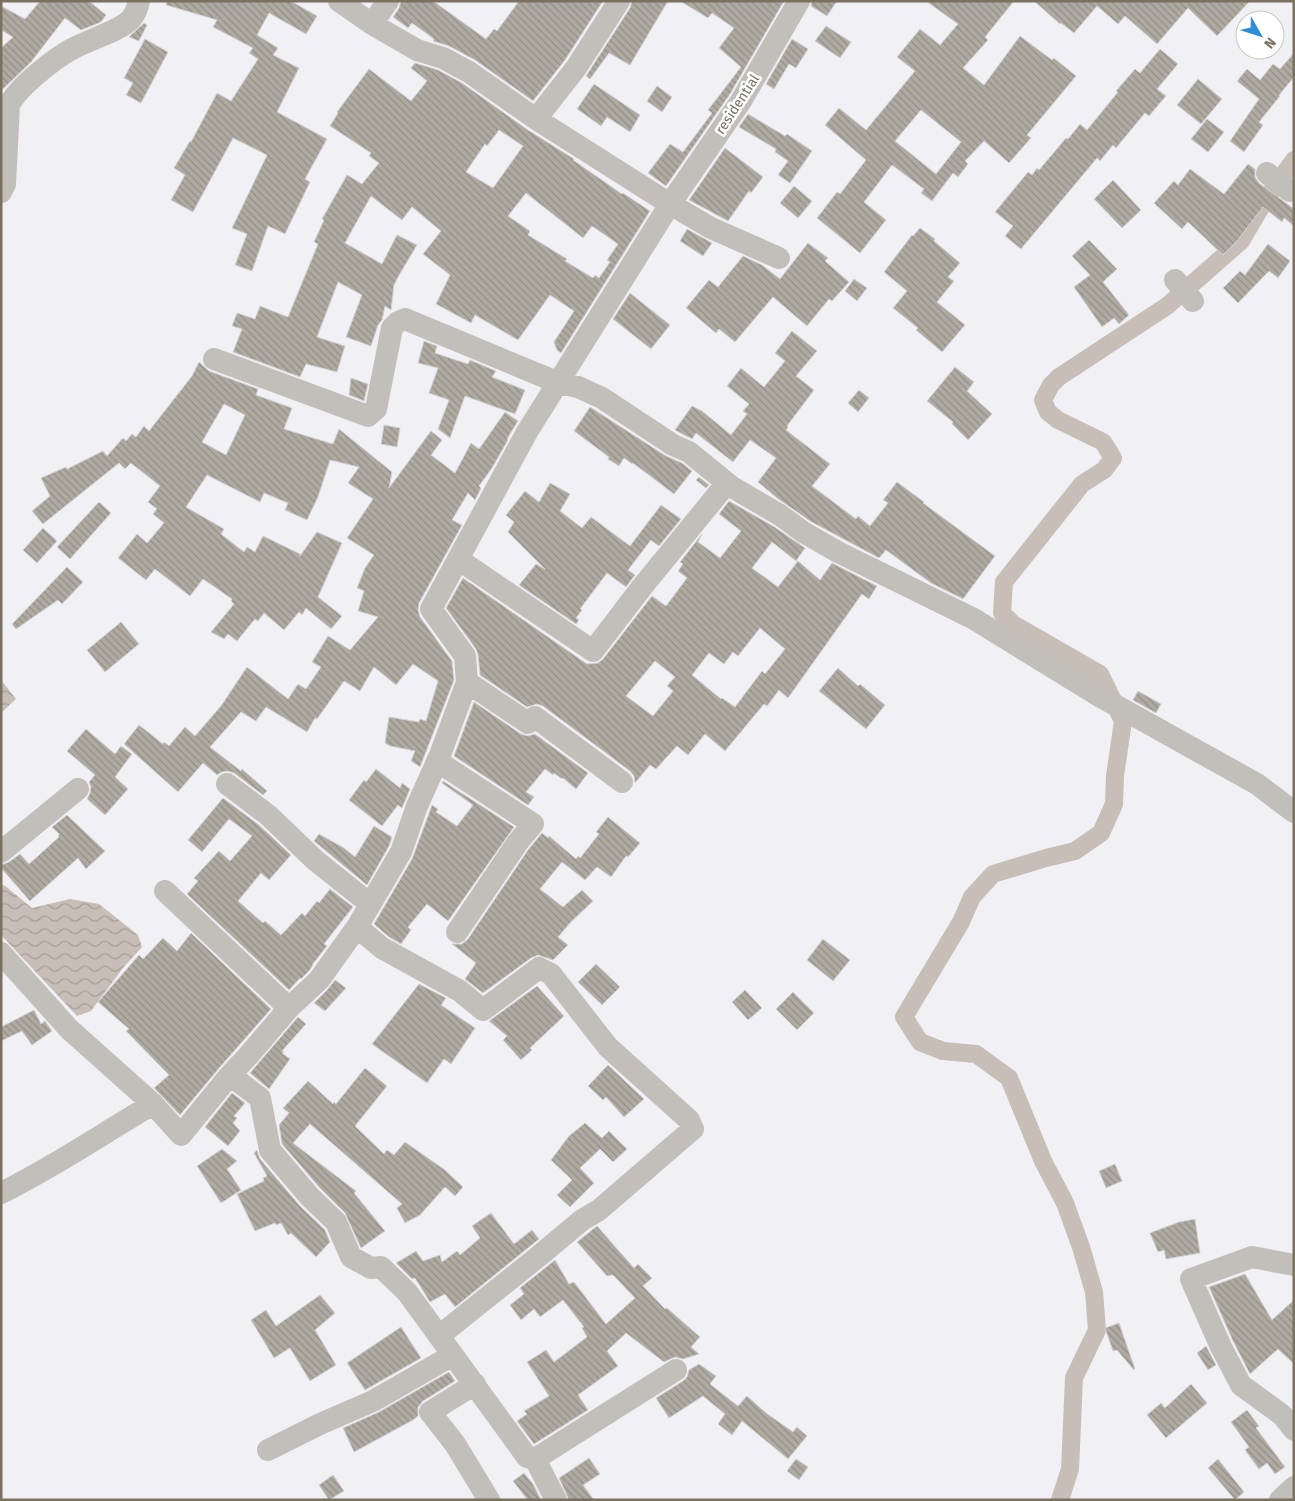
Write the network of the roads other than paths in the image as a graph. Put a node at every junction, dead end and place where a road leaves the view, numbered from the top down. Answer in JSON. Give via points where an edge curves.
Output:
{"nodes":[{"id":1,"x":139,"y":1,"type":"edge"},
{"id":2,"x":339,"y":1,"type":"edge"},
{"id":3,"x":388,"y":1,"type":"edge"},
{"id":4,"x":619,"y":1,"type":"edge"},
{"id":5,"x":799,"y":1,"type":"edge"},
{"id":6,"x":372,"y":24,"type":"junction"},
{"id":7,"x":536,"y":119,"type":"junction"},
{"id":8,"x":1267,"y":173,"type":"dead end"},
{"id":9,"x":1290,"y":191,"type":"dead end"},
{"id":10,"x":1,"y":192,"type":"edge"},
{"id":11,"x":670,"y":204,"type":"junction"},
{"id":12,"x":779,"y":258,"type":"dead end"},
{"id":13,"x":1175,"y":280,"type":"dead end"},
{"id":14,"x":1193,"y":301,"type":"dead end"},
{"id":15,"x":214,"y":359,"type":"dead end"},
{"id":16,"x":559,"y":383,"type":"junction"},
{"id":17,"x":727,"y":483,"type":"junction"},
{"id":18,"x":458,"y":559,"type":"junction"},
{"id":19,"x":467,"y":682,"type":"junction"},
{"id":20,"x":437,"y":761,"type":"junction"},
{"id":21,"x":622,"y":782,"type":"dead end"},
{"id":22,"x":228,"y":784,"type":"dead end"},
{"id":23,"x":78,"y":789,"type":"dead end"},
{"id":24,"x":1294,"y":812,"type":"edge"},
{"id":25,"x":1,"y":852,"type":"edge"},
{"id":26,"x":165,"y":891,"type":"dead end"},
{"id":27,"x":370,"y":904,"type":"junction"},
{"id":28,"x":357,"y":927,"type":"junction"},
{"id":29,"x":457,"y":932,"type":"dead end"},
{"id":30,"x":1,"y":952,"type":"edge"},
{"id":31,"x":289,"y":1008,"type":"junction"},
{"id":32,"x":230,"y":1075,"type":"junction"},
{"id":33,"x":153,"y":1104,"type":"junction"},
{"id":34,"x":1,"y":1193,"type":"edge"},
{"id":35,"x":1294,"y":1264,"type":"edge"},
{"id":36,"x":439,"y":1336,"type":"junction"},
{"id":37,"x":454,"y":1355,"type":"junction"},
{"id":38,"x":676,"y":1370,"type":"dead end"},
{"id":39,"x":475,"y":1384,"type":"junction"},
{"id":40,"x":1294,"y":1430,"type":"edge"},
{"id":41,"x":268,"y":1450,"type":"dead end"},
{"id":42,"x":535,"y":1458,"type":"junction"},
{"id":43,"x":1294,"y":1487,"type":"edge"},
{"id":44,"x":488,"y":1500,"type":"edge"},
{"id":45,"x":556,"y":1500,"type":"edge"},
{"id":46,"x":1280,"y":1500,"type":"edge"}],
"edges":[{"from":1,"to":10,"type":"street","via":[[131,19],[71,49],[12,98]]},
{"from":2,"to":6,"type":"street"},
{"from":3,"to":6,"type":"street"},
{"from":4,"to":7,"type":"street","via":[[576,68]]},
{"from":5,"to":11,"type":"street","name":"residential","via":[[740,100]]},
{"from":6,"to":7,"type":"street","via":[[417,50],[443,58],[469,72]]},
{"from":7,"to":11,"type":"street"},
{"from":8,"to":9,"type":"street"},
{"from":11,"to":12,"type":"street","via":[[712,228]]},
{"from":11,"to":16,"type":"street","name":"residential"},
{"from":13,"to":14,"type":"street"},
{"from":15,"to":16,"type":"street","via":[[368,416],[376,409],[392,328],[405,319]]},
{"from":16,"to":17,"type":"street","via":[[602,398],[689,452]]},
{"from":16,"to":18,"type":"street","name":"residential","via":[[527,432]]},
{"from":17,"to":18,"type":"street","via":[[593,651]]},
{"from":17,"to":24,"type":"street","via":[[824,544],[974,619],[1099,696],[1257,784]]},
{"from":18,"to":19,"type":"street","name":"residential","via":[[431,609],[465,656]]},
{"from":19,"to":20,"type":"street"},
{"from":19,"to":21,"type":"street","via":[[528,723],[535,717]]},
{"from":20,"to":27,"type":"street","via":[[401,852]]},
{"from":20,"to":29,"type":"street","via":[[533,824]]},
{"from":22,"to":27,"type":"street"},
{"from":23,"to":25,"type":"street"},
{"from":26,"to":31,"type":"street"},
{"from":27,"to":28,"type":"street"},
{"from":28,"to":31,"type":"street","via":[[319,980]]},
{"from":28,"to":36,"type":"street","via":[[382,948],[460,991],[483,1010],[539,968],[551,974],[608,1047],[689,1120],[693,1129],[599,1210],[582,1220]]},
{"from":30,"to":33,"type":"street","via":[[69,1028]]},
{"from":31,"to":32,"type":"street"},
{"from":32,"to":33,"type":"street","via":[[181,1135]]},
{"from":32,"to":36,"type":"street","via":[[260,1098],[270,1150],[336,1222],[352,1257],[371,1268],[382,1267],[408,1292]]},
{"from":33,"to":34,"type":"street","via":[[38,1175]]},
{"from":35,"to":40,"type":"street","via":[[1252,1256],[1191,1279],[1241,1385],[1282,1415]]},
{"from":36,"to":37,"type":"street"},
{"from":37,"to":39,"type":"street"},
{"from":37,"to":41,"type":"street","via":[[373,1400]]},
{"from":38,"to":42,"type":"street"},
{"from":39,"to":42,"type":"street","via":[[527,1457]]},
{"from":39,"to":44,"type":"street","via":[[430,1412],[455,1444]]},
{"from":42,"to":45,"type":"street"},
{"from":43,"to":46,"type":"street"}]}
